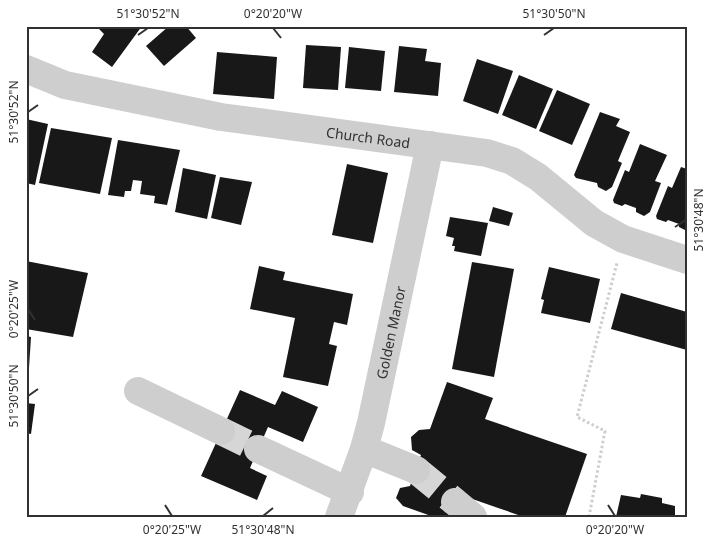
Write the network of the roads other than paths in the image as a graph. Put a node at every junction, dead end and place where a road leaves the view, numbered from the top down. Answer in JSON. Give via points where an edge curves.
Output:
{"nodes":[{"id":1,"x":26,"y":69,"type":"edge"},
{"id":2,"x":430,"y":145,"type":"junction"},
{"id":3,"x":687,"y":260,"type":"edge"},
{"id":4,"x":138,"y":391,"type":"dead end"},
{"id":5,"x":221,"y":431,"type":"tunnel mouth"},
{"id":6,"x":258,"y":449,"type":"tunnel mouth"},
{"id":7,"x":364,"y":449,"type":"junction"},
{"id":8,"x":416,"y":470,"type":"tunnel mouth"},
{"id":9,"x":350,"y":492,"type":"junction"},
{"id":10,"x":339,"y":517,"type":"edge"}],
"edges":[{"from":1,"to":2,"type":"street","name":"Church Road","via":[[65,85],[221,117]]},
{"from":2,"to":3,"type":"street","name":"Church Road","via":[[487,153],[512,161],[538,177],[594,223],[623,239]]},
{"from":2,"to":7,"type":"street","name":"Golden Manor"},
{"from":4,"to":5,"type":"street"},
{"from":6,"to":9,"type":"street"},
{"from":7,"to":8,"type":"street"},
{"from":7,"to":9,"type":"street","name":"Golden Manor"},
{"from":9,"to":10,"type":"street","name":"Golden Manor"}]}
